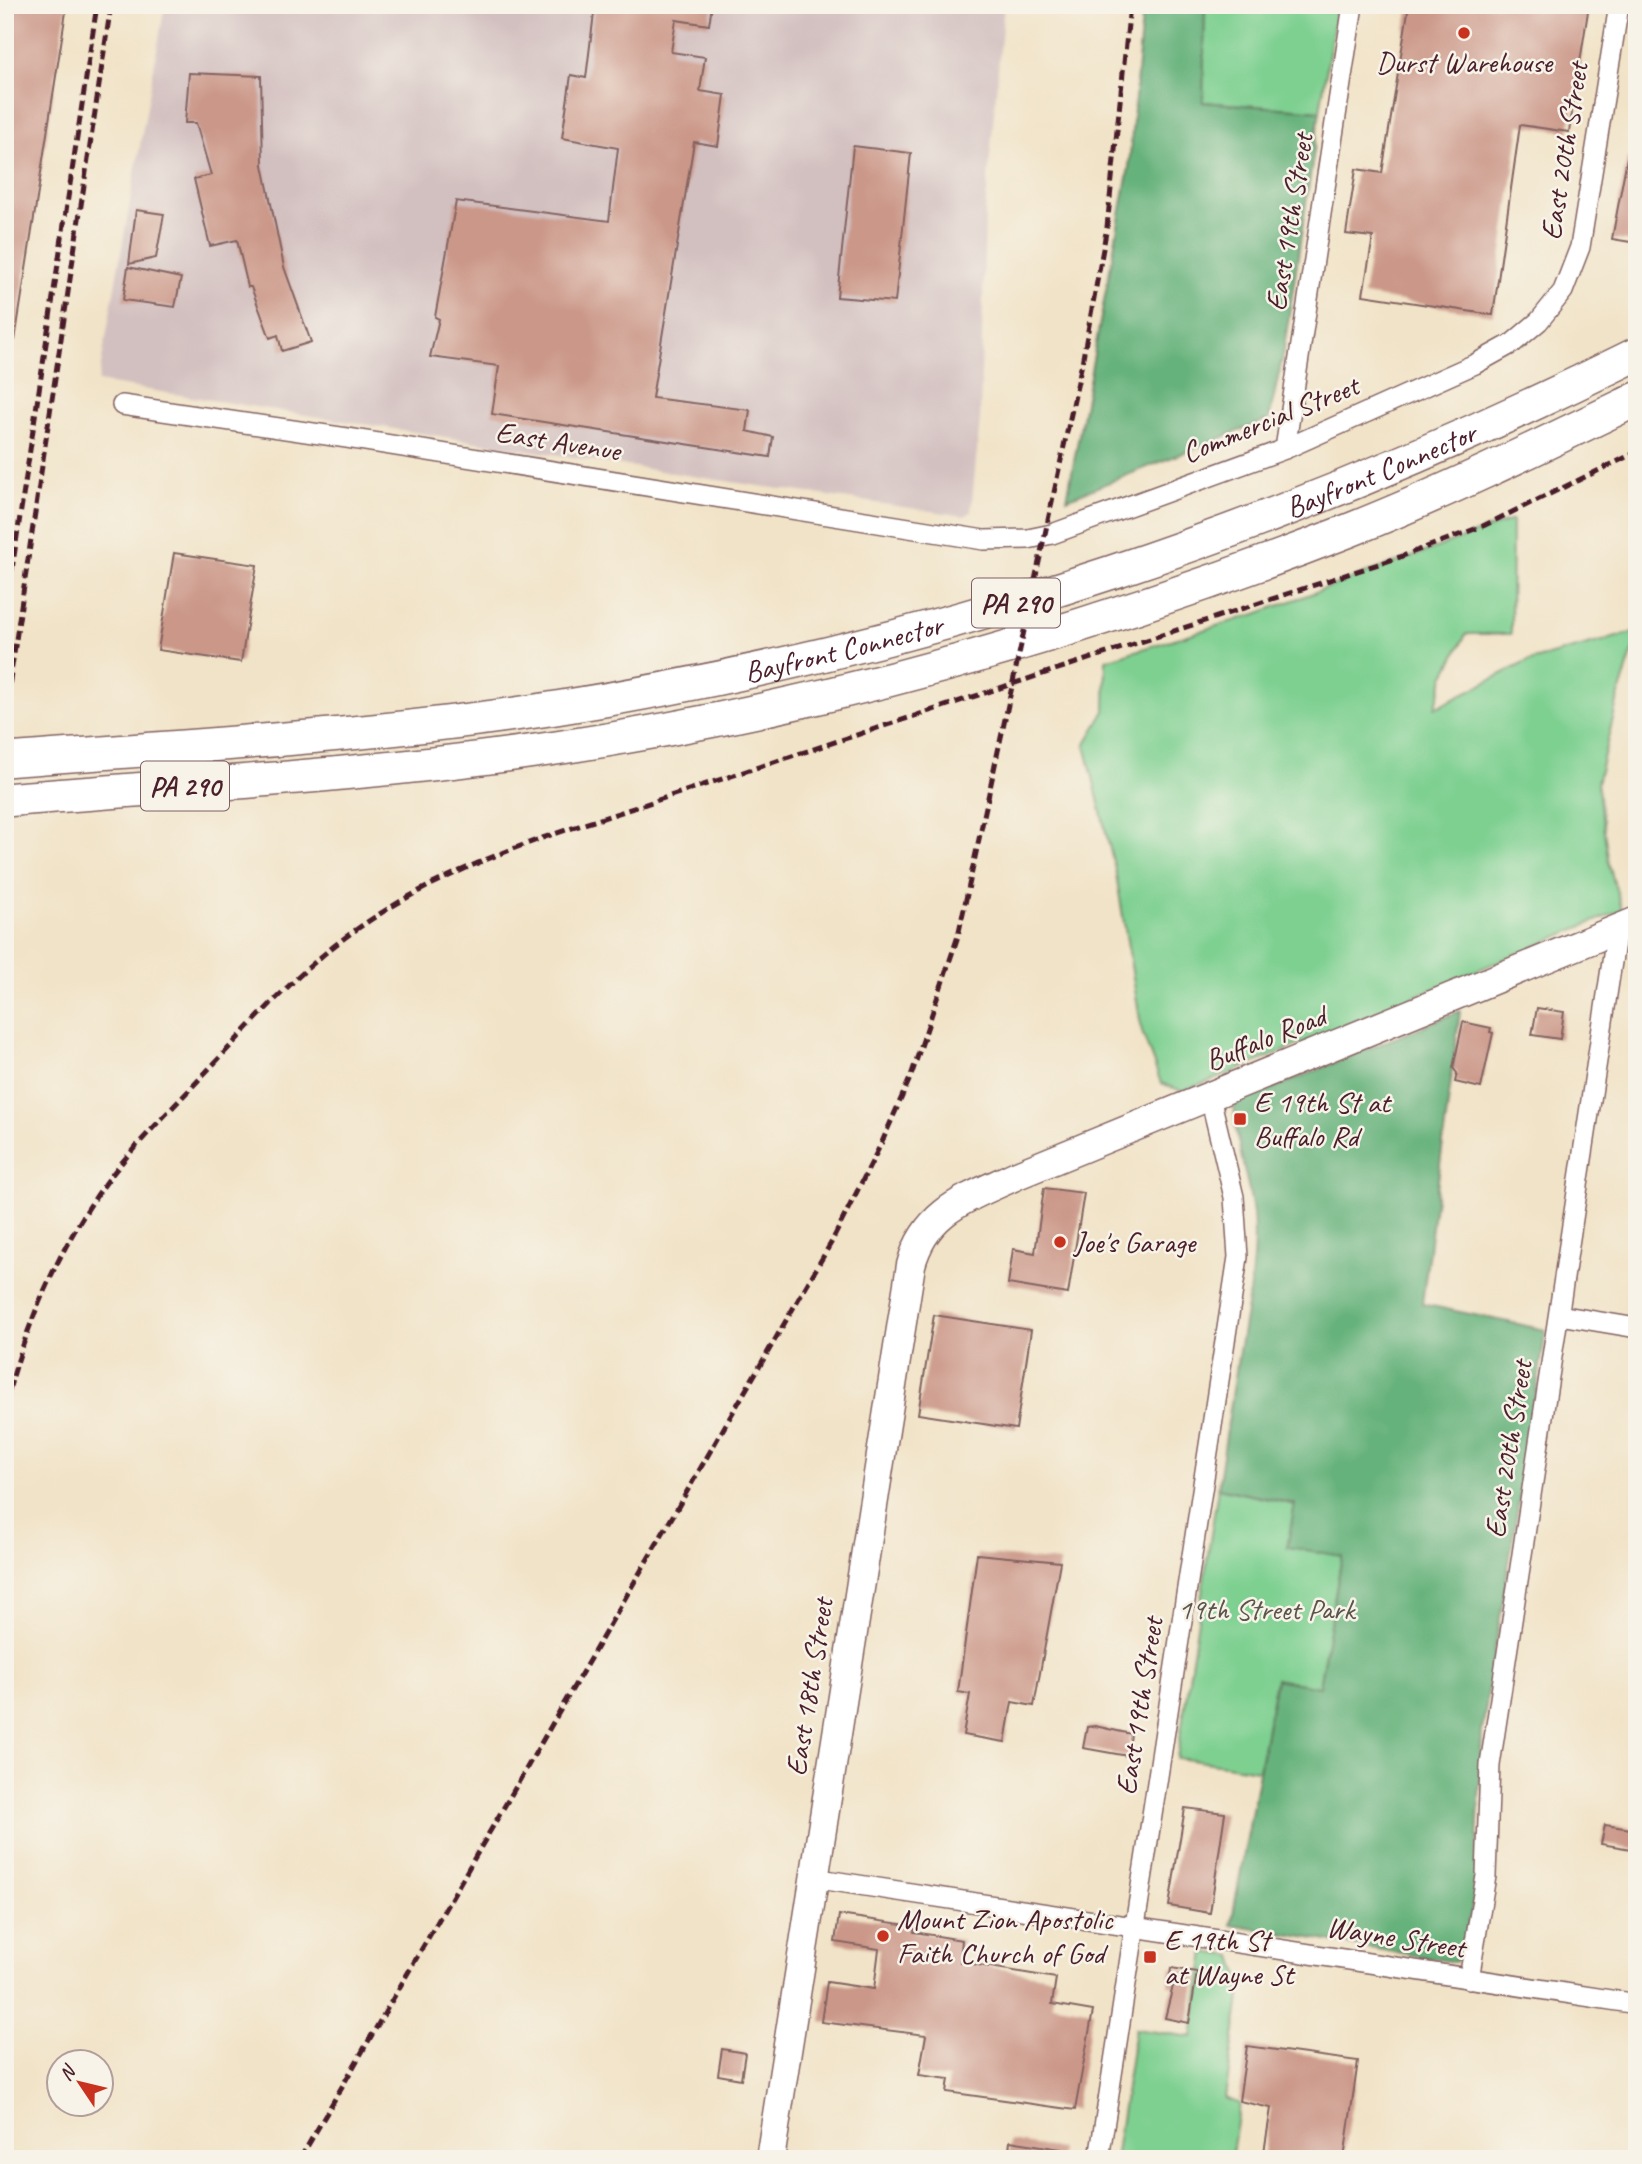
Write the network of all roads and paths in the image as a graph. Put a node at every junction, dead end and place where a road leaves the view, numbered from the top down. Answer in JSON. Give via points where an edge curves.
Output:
{"nodes":[{"id":1,"x":1353,"y":5,"type":"edge"},
{"id":2,"x":1619,"y":5,"type":"edge"},
{"id":3,"x":1556,"y":302,"type":"joint"},
{"id":4,"x":1637,"y":355,"type":"edge"},
{"id":5,"x":1637,"y":399,"type":"edge"},
{"id":6,"x":122,"y":405,"type":"dead end"},
{"id":7,"x":1285,"y":449,"type":"junction"},
{"id":8,"x":985,"y":540,"type":"joint"},
{"id":9,"x":5,"y":760,"type":"edge"},
{"id":10,"x":5,"y":800,"type":"edge"},
{"id":11,"x":1627,"y":925,"type":"edge"},
{"id":12,"x":1210,"y":1097,"type":"junction"},
{"id":13,"x":925,"y":1229,"type":"joint"},
{"id":14,"x":1559,"y":1315,"type":"junction"},
{"id":15,"x":1637,"y":1328,"type":"edge"},
{"id":16,"x":813,"y":1878,"type":"junction"},
{"id":17,"x":1135,"y":1926,"type":"junction"},
{"id":18,"x":1469,"y":1979,"type":"junction"},
{"id":19,"x":1637,"y":2004,"type":"edge"},
{"id":20,"x":770,"y":2159,"type":"edge"},
{"id":21,"x":1099,"y":2159,"type":"edge"}],
"edges":[{"from":1,"to":7,"type":"street","name":"East 19th Street"},
{"from":2,"to":3,"type":"street","name":"East 20th Street","via":[[1580,247],[1570,279]]},
{"from":3,"to":7,"type":"street","name":"Commercial Street","via":[[1528,331],[1496,354]]},
{"from":4,"to":9,"type":"highway","name":"Bayfront Connector","number":"PA 290","via":[[1459,440],[1206,542],[1092,581],[827,655],[557,708],[360,732]]},
{"from":5,"to":10,"type":"highway","name":"Bayfront Connector","number":"PA 290","via":[[1500,466],[1353,529],[1211,582],[1058,633],[867,686],[715,720],[555,748],[365,771]]},
{"from":6,"to":8,"type":"street","name":"East Avenue"},
{"from":7,"to":8,"type":"street","name":"Commercial Street","via":[[1075,527],[1028,539]]},
{"from":11,"to":12,"type":"main road","name":"Buffalo Road"},
{"from":11,"to":14,"type":"street","name":"East 20th Street"},
{"from":12,"to":13,"type":"main road","name":"Buffalo Road","via":[[1017,1175],[962,1201]]},
{"from":12,"to":17,"type":"street","name":"East 19th Street","via":[[1234,1197],[1238,1257]]},
{"from":13,"to":16,"type":"main road","name":"East 18th Street","via":[[911,1265]]},
{"from":14,"to":15,"type":"street"},
{"from":14,"to":18,"type":"street","name":"East 20th Street","via":[[1490,1765],[1486,1876]]},
{"from":16,"to":17,"type":"street","name":"Wayne Street"},
{"from":16,"to":20,"type":"main road","name":"East 18th Street"},
{"from":17,"to":18,"type":"street","name":"Wayne Street"},
{"from":17,"to":21,"type":"street","name":"East 19th Street"},
{"from":18,"to":19,"type":"street","name":"Wayne Street"}]}
